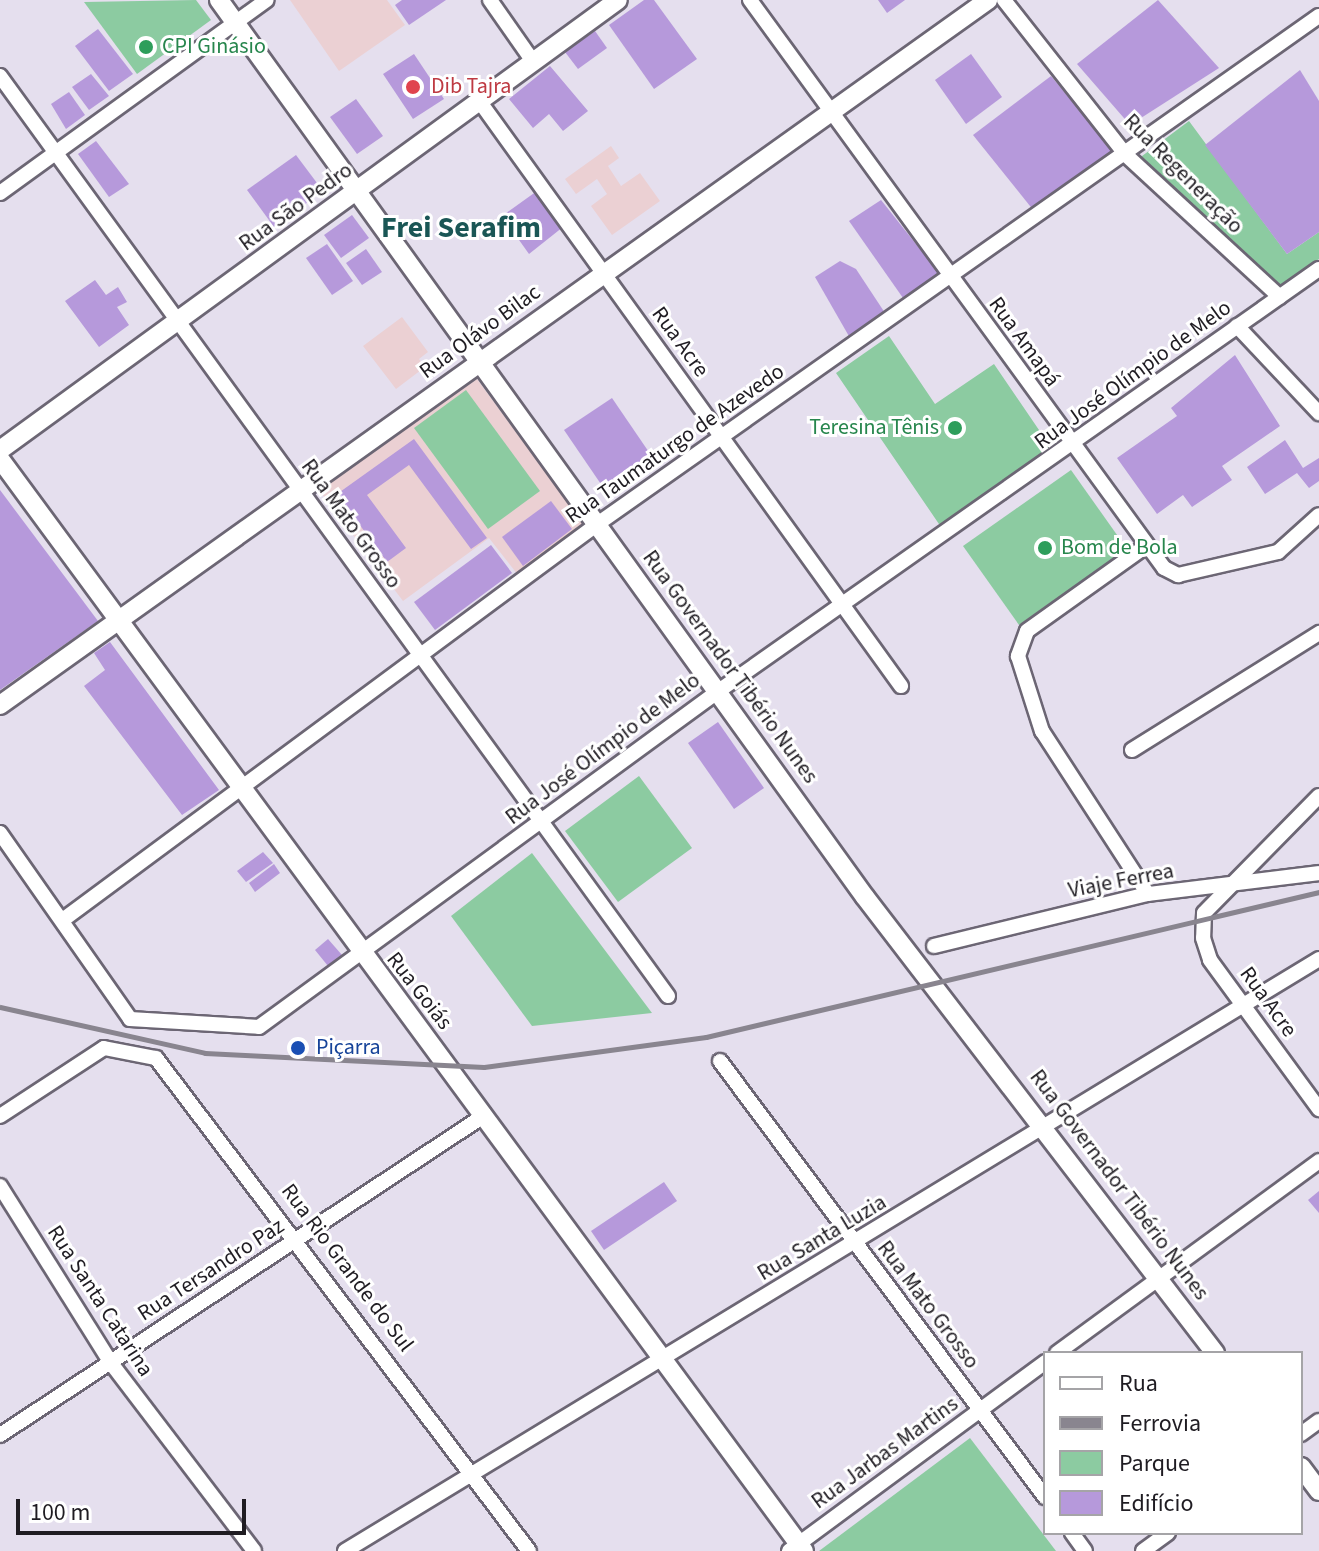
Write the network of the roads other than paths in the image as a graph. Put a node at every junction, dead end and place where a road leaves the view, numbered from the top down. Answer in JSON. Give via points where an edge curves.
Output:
{"nodes":[{"id":1,"x":219,"y":0,"type":"edge"},
{"id":2,"x":267,"y":0,"type":"edge"},
{"id":3,"x":490,"y":0,"type":"edge"},
{"id":4,"x":618,"y":0,"type":"edge"},
{"id":5,"x":750,"y":0,"type":"edge"},
{"id":6,"x":988,"y":0,"type":"edge"},
{"id":7,"x":1004,"y":0,"type":"edge"},
{"id":8,"x":1319,"y":16,"type":"edge"},
{"id":9,"x":236,"y":23,"type":"junction"},
{"id":10,"x":532,"y":60,"type":"junction"},
{"id":11,"x":0,"y":76,"type":"edge"},
{"id":12,"x":480,"y":102,"type":"junction"},
{"id":13,"x":829,"y":113,"type":"junction"},
{"id":14,"x":56,"y":153,"type":"junction"},
{"id":15,"x":1126,"y":155,"type":"junction"},
{"id":16,"x":356,"y":192,"type":"junction"},
{"id":17,"x":0,"y":193,"type":"edge"},
{"id":18,"x":1319,"y":269,"type":"edge"},
{"id":19,"x":602,"y":274,"type":"junction"},
{"id":20,"x":950,"y":278,"type":"junction"},
{"id":21,"x":1280,"y":297,"type":"junction"},
{"id":22,"x":178,"y":322,"type":"junction"},
{"id":23,"x":1237,"y":326,"type":"junction"},
{"id":24,"x":481,"y":362,"type":"junction"},
{"id":25,"x":1319,"y":413,"type":"edge"},
{"id":26,"x":722,"y":437,"type":"junction"},
{"id":27,"x":1073,"y":446,"type":"junction"},
{"id":28,"x":0,"y":450,"type":"edge"},
{"id":29,"x":0,"y":459,"type":"edge"},
{"id":30,"x":299,"y":490,"type":"junction"},
{"id":31,"x":1319,"y":515,"type":"edge"},
{"id":32,"x":596,"y":525,"type":"junction"},
{"id":33,"x":1146,"y":546,"type":"junction"},
{"id":34,"x":843,"y":604,"type":"junction"},
{"id":35,"x":116,"y":620,"type":"junction"},
{"id":36,"x":1319,"y":633,"type":"edge"},
{"id":37,"x":421,"y":655,"type":"junction"},
{"id":38,"x":901,"y":686,"type":"dead end"},
{"id":39,"x":720,"y":690,"type":"junction"},
{"id":40,"x":0,"y":705,"type":"edge"},
{"id":41,"x":1132,"y":750,"type":"dead end"},
{"id":42,"x":240,"y":793,"type":"junction"},
{"id":43,"x":1319,"y":796,"type":"edge"},
{"id":44,"x":542,"y":822,"type":"junction"},
{"id":45,"x":0,"y":833,"type":"edge"},
{"id":46,"x":1319,"y":873,"type":"edge"},
{"id":47,"x":1228,"y":886,"type":"junction"},
{"id":48,"x":1148,"y":894,"type":"junction"},
{"id":49,"x":64,"y":919,"type":"junction"},
{"id":50,"x":934,"y":946,"type":"dead end"},
{"id":51,"x":361,"y":956,"type":"junction"},
{"id":52,"x":1319,"y":959,"type":"edge"},
{"id":53,"x":668,"y":996,"type":"dead end"},
{"id":54,"x":1242,"y":1005,"type":"junction"},
{"id":55,"x":720,"y":1061,"type":"dead end"},
{"id":56,"x":1319,"y":1109,"type":"edge"},
{"id":57,"x":485,"y":1115,"type":"junction"},
{"id":58,"x":0,"y":1116,"type":"edge"},
{"id":59,"x":1045,"y":1126,"type":"junction"},
{"id":60,"x":1319,"y":1161,"type":"edge"},
{"id":61,"x":0,"y":1186,"type":"edge"},
{"id":62,"x":299,"y":1239,"type":"junction"},
{"id":63,"x":854,"y":1244,"type":"junction"},
{"id":64,"x":1159,"y":1278,"type":"junction"},
{"id":65,"x":1060,"y":1351,"type":"edge"},
{"id":66,"x":1214,"y":1351,"type":"edge"},
{"id":67,"x":664,"y":1359,"type":"junction"},
{"id":68,"x":111,"y":1363,"type":"junction"},
{"id":69,"x":1043,"y":1364,"type":"edge"},
{"id":70,"x":981,"y":1410,"type":"junction"},
{"id":71,"x":0,"y":1435,"type":"edge"},
{"id":72,"x":1303,"y":1470,"type":"edge"},
{"id":73,"x":472,"y":1475,"type":"junction"},
{"id":74,"x":1319,"y":1491,"type":"edge"},
{"id":75,"x":1043,"y":1494,"type":"edge"},
{"id":76,"x":1165,"y":1535,"type":"edge"},
{"id":77,"x":797,"y":1549,"type":"edge"},
{"id":78,"x":254,"y":1551,"type":"edge"},
{"id":79,"x":345,"y":1551,"type":"edge"},
{"id":80,"x":529,"y":1551,"type":"edge"},
{"id":81,"x":1143,"y":1551,"type":"edge"}],
"edges":[{"from":1,"to":9,"type":"street","name":"Rua Governador Tibério Nunes"},
{"from":2,"to":9,"type":"street"},
{"from":3,"to":10,"type":"street"},
{"from":4,"to":10,"type":"street","name":"Rua São Pedro"},
{"from":5,"to":13,"type":"street","name":"Rua Amapá"},
{"from":6,"to":13,"type":"street","name":"Rua Olávo Bilac"},
{"from":7,"to":15,"type":"street","name":"Rua Regeneração"},
{"from":8,"to":15,"type":"street","name":"Rua Taumaturgo de Azevedo"},
{"from":9,"to":14,"type":"street"},
{"from":9,"to":16,"type":"street","name":"Rua Governador Tibério Nunes"},
{"from":10,"to":12,"type":"street","name":"Rua São Pedro"},
{"from":11,"to":14,"type":"street","name":"Rua Mato Grosso"},
{"from":12,"to":16,"type":"street","name":"Rua São Pedro"},
{"from":12,"to":19,"type":"street","name":"Rua Acre"},
{"from":13,"to":19,"type":"street","name":"Rua Olávo Bilac"},
{"from":13,"to":20,"type":"street","name":"Rua Amapá"},
{"from":14,"to":17,"type":"street"},
{"from":14,"to":22,"type":"street","name":"Rua Mato Grosso"},
{"from":15,"to":20,"type":"street","name":"Rua Taumaturgo de Azevedo"},
{"from":15,"to":21,"type":"street","name":"Rua Regeneração"},
{"from":16,"to":22,"type":"street","name":"Rua São Pedro"},
{"from":16,"to":24,"type":"street","name":"Rua Governador Tibério Nunes"},
{"from":18,"to":21,"type":"street","name":"Rua José Olímpio de Melo"},
{"from":19,"to":24,"type":"street","name":"Rua Olávo Bilac"},
{"from":19,"to":26,"type":"street","name":"Rua Acre"},
{"from":20,"to":26,"type":"street","name":"Rua Taumaturgo de Azevedo"},
{"from":20,"to":27,"type":"street","name":"Rua Amapá"},
{"from":21,"to":23,"type":"street","name":"Rua José Olímpio de Melo"},
{"from":22,"to":28,"type":"street","name":"Rua São Pedro"},
{"from":22,"to":30,"type":"street","name":"Rua Mato Grosso"},
{"from":23,"to":25,"type":"street"},
{"from":23,"to":27,"type":"street","name":"Rua José Olímpio de Melo"},
{"from":24,"to":30,"type":"street","name":"Rua Olávo Bilac"},
{"from":24,"to":32,"type":"street","name":"Rua Governador Tibério Nunes"},
{"from":26,"to":32,"type":"street","name":"Rua Taumaturgo de Azevedo"},
{"from":26,"to":34,"type":"street","name":"Rua Acre"},
{"from":27,"to":33,"type":"street","name":"Rua Amapá"},
{"from":27,"to":34,"type":"street","name":"Rua José Olímpio de Melo"},
{"from":29,"to":35,"type":"street","name":"Rua Goiás"},
{"from":30,"to":35,"type":"street","name":"Rua Olávo Bilac"},
{"from":30,"to":37,"type":"street","name":"Rua Mato Grosso"},
{"from":31,"to":33,"type":"street","name":"Rua Amapá","via":[[1278,552],[1205,571],[1178,575]]},
{"from":32,"to":37,"type":"street","name":"Rua Taumaturgo de Azevedo"},
{"from":32,"to":39,"type":"street","name":"Rua Governador Tibério Nunes"},
{"from":33,"to":48,"type":"street","via":[[1018,642],[1042,731]]},
{"from":34,"to":38,"type":"street","name":"Rua Acre"},
{"from":34,"to":39,"type":"street","name":"Rua José Olímpio de Melo"},
{"from":35,"to":40,"type":"street","name":"Rua Olávo Bilac"},
{"from":35,"to":42,"type":"street","name":"Rua Goiás"},
{"from":36,"to":41,"type":"street"},
{"from":37,"to":42,"type":"street","name":"Rua Taumaturgo de Azevedo"},
{"from":37,"to":44,"type":"street","name":"Rua Mato Grosso"},
{"from":39,"to":44,"type":"street","name":"Rua José Olímpio de Melo"},
{"from":39,"to":59,"type":"street","name":"Rua Governador Tibério Nunes","via":[[865,897]]},
{"from":42,"to":49,"type":"street","name":"Rua Taumaturgo de Azevedo"},
{"from":42,"to":51,"type":"street","name":"Rua Goiás"},
{"from":43,"to":47,"type":"street"},
{"from":44,"to":51,"type":"street","name":"Rua José Olímpio de Melo"},
{"from":44,"to":53,"type":"street","name":"Rua Mato Grosso"},
{"from":45,"to":49,"type":"street"},
{"from":46,"to":47,"type":"street","name":"Viaje Ferrea"},
{"from":47,"to":48,"type":"street","name":"Viaje Ferrea"},
{"from":47,"to":54,"type":"street","name":"Rua Acre","via":[[1204,913],[1204,948]]},
{"from":48,"to":50,"type":"street","name":"Viaje Ferrea"},
{"from":49,"to":51,"type":"street","name":"Rua José Olímpio de Melo","via":[[130,1019],[250,1030]]},
{"from":51,"to":57,"type":"street","name":"Rua Goiás"},
{"from":52,"to":54,"type":"street","name":"Rua Santa Luzia"},
{"from":54,"to":56,"type":"street","name":"Rua Acre"},
{"from":54,"to":59,"type":"street","name":"Rua Santa Luzia"},
{"from":55,"to":63,"type":"street","name":"Rua Mato Grosso"},
{"from":57,"to":62,"type":"street","name":"Rua Tersandro Paz"},
{"from":57,"to":67,"type":"street","name":"Rua Goiás"},
{"from":58,"to":62,"type":"street","name":"Rua Rio Grande do Sul","via":[[104,1048],[147,1054],[170,1071]]},
{"from":59,"to":63,"type":"street","name":"Rua Santa Luzia"},
{"from":59,"to":64,"type":"street","name":"Rua Governador Tibério Nunes"},
{"from":60,"to":64,"type":"street"},
{"from":61,"to":68,"type":"street","name":"Rua Santa Catarina"},
{"from":62,"to":68,"type":"street","name":"Rua Tersandro Paz"},
{"from":62,"to":73,"type":"street","name":"Rua Rio Grande do Sul"},
{"from":63,"to":67,"type":"street","name":"Rua Santa Luzia"},
{"from":63,"to":70,"type":"street","name":"Rua Mato Grosso"},
{"from":64,"to":65,"type":"street"},
{"from":64,"to":66,"type":"street","name":"Rua Governador Tibério Nunes"},
{"from":67,"to":73,"type":"street","name":"Rua Santa Luzia"},
{"from":67,"to":77,"type":"street","name":"Rua Goiás"},
{"from":68,"to":71,"type":"street","name":"Rua Tersandro Paz"},
{"from":68,"to":78,"type":"street","name":"Rua Santa Catarina"},
{"from":69,"to":70,"type":"street","name":"Rua Jarbas Martins"},
{"from":70,"to":75,"type":"street","name":"Rua Mato Grosso"},
{"from":70,"to":77,"type":"street","name":"Rua Jarbas Martins"},
{"from":72,"to":74,"type":"street"},
{"from":73,"to":79,"type":"street","name":"Rua Santa Luzia"},
{"from":73,"to":80,"type":"street","name":"Rua Rio Grande do Sul"},
{"from":76,"to":81,"type":"street"}]}
